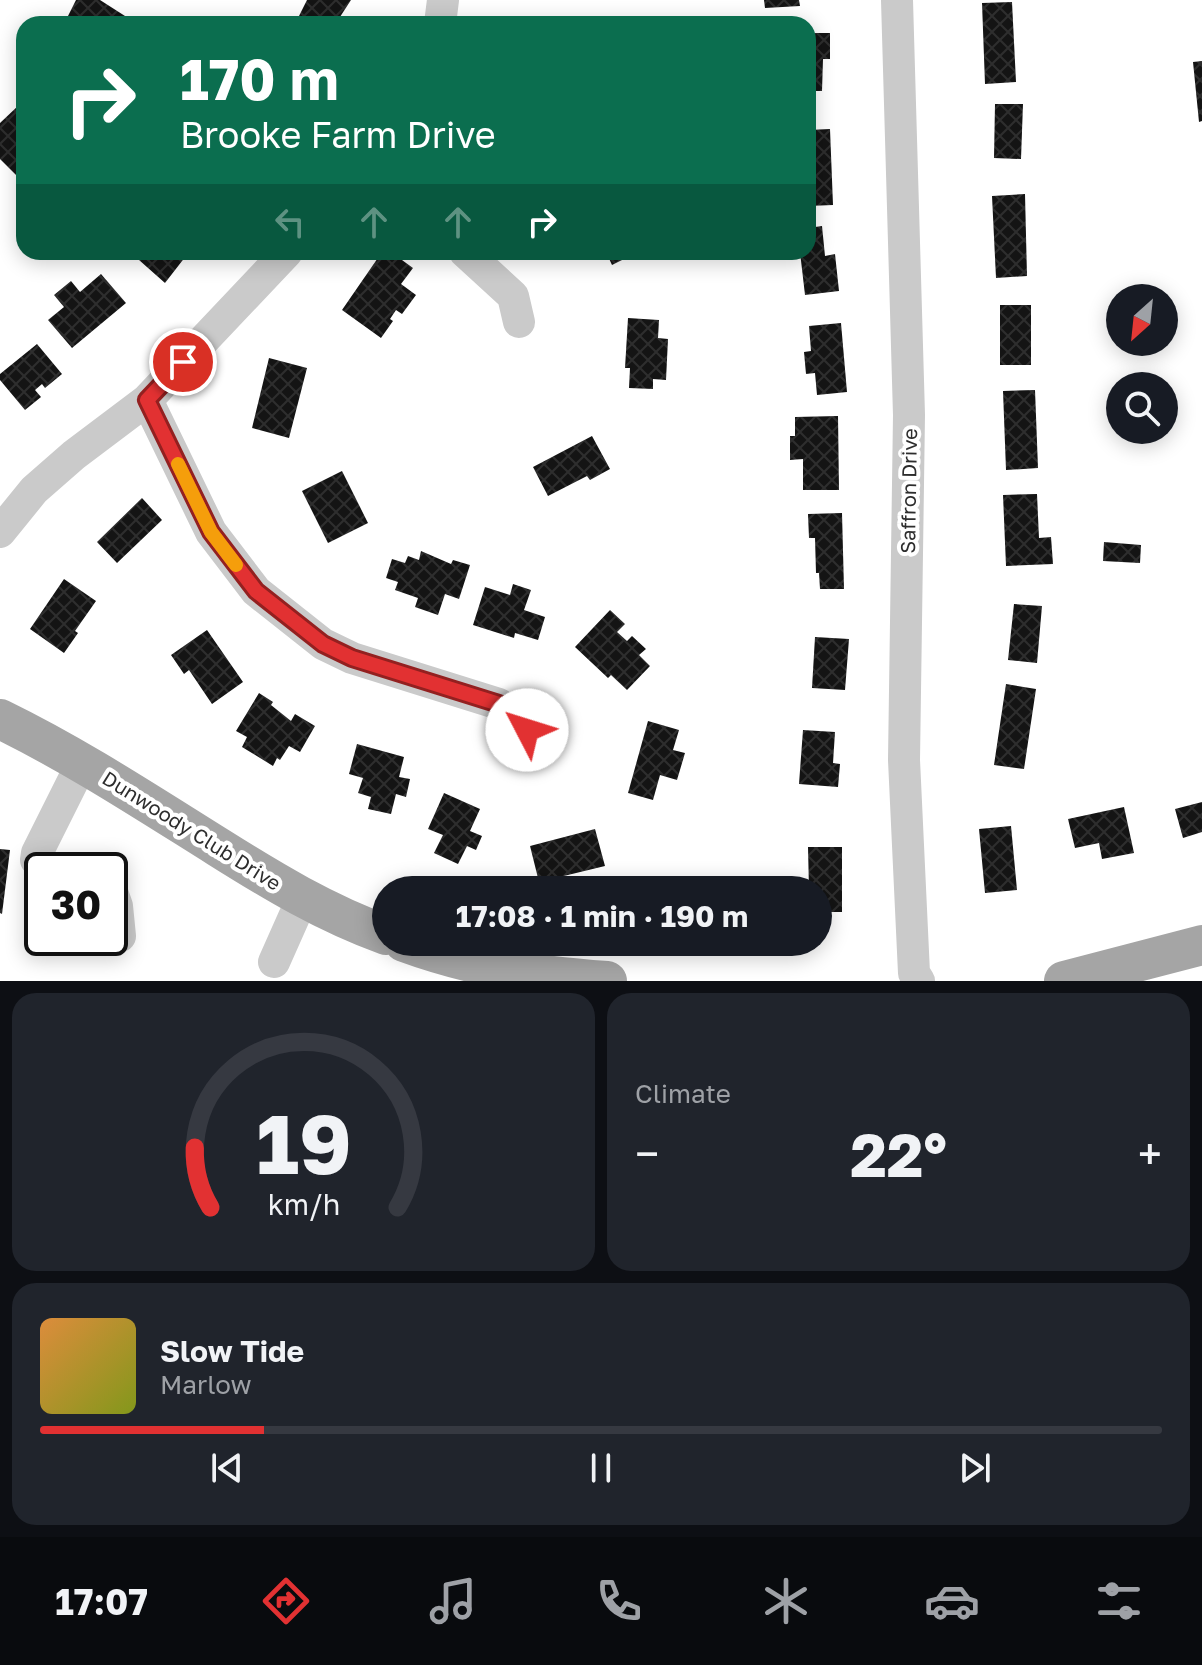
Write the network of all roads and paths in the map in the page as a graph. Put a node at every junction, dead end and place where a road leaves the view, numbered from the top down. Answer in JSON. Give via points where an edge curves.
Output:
{"nodes":[{"id":1,"x":897,"y":0,"type":"edge"},
{"id":2,"x":279,"y":260,"type":"edge"},
{"id":3,"x":474,"y":260,"type":"edge"},
{"id":4,"x":519,"y":322,"type":"dead end"},
{"id":5,"x":147,"y":400,"type":"junction"},
{"id":6,"x":0,"y":532,"type":"edge"},
{"id":7,"x":0,"y":719,"type":"edge"},
{"id":8,"x":527,"y":730,"type":"dead end"},
{"id":9,"x":82,"y":763,"type":"junction"},
{"id":10,"x":38,"y":852,"type":"edge"},
{"id":11,"x":302,"y":899,"type":"junction"},
{"id":12,"x":372,"y":930,"type":"edge"},
{"id":13,"x":1202,"y":945,"type":"edge"},
{"id":14,"x":444,"y":956,"type":"edge"},
{"id":15,"x":274,"y":962,"type":"dead end"},
{"id":16,"x":607,"y":981,"type":"edge"},
{"id":17,"x":919,"y":981,"type":"edge"},
{"id":18,"x":1064,"y":981,"type":"edge"}],
"edges":[{"from":1,"to":17,"type":"street","name":"Saffron Drive","via":[[909,415],[904,760],[914,973]]},
{"from":2,"to":5,"type":"street"},
{"from":3,"to":4,"type":"street","via":[[513,296]]},
{"from":5,"to":6,"type":"street","via":[[34,490]]},
{"from":5,"to":8,"type":"street","via":[[211,532],[256,591],[323,644],[499,704]]},
{"from":7,"to":9,"type":"main road","name":"Dunwoody Club Drive"},
{"from":9,"to":10,"type":"street"},
{"from":9,"to":11,"type":"main road","name":"Dunwoody Club Drive"},
{"from":11,"to":12,"type":"main road","name":"Dunwoody Club Drive"},
{"from":11,"to":15,"type":"street"},
{"from":13,"to":18,"type":"main road"},
{"from":14,"to":16,"type":"main road","via":[[528,975]]}]}
